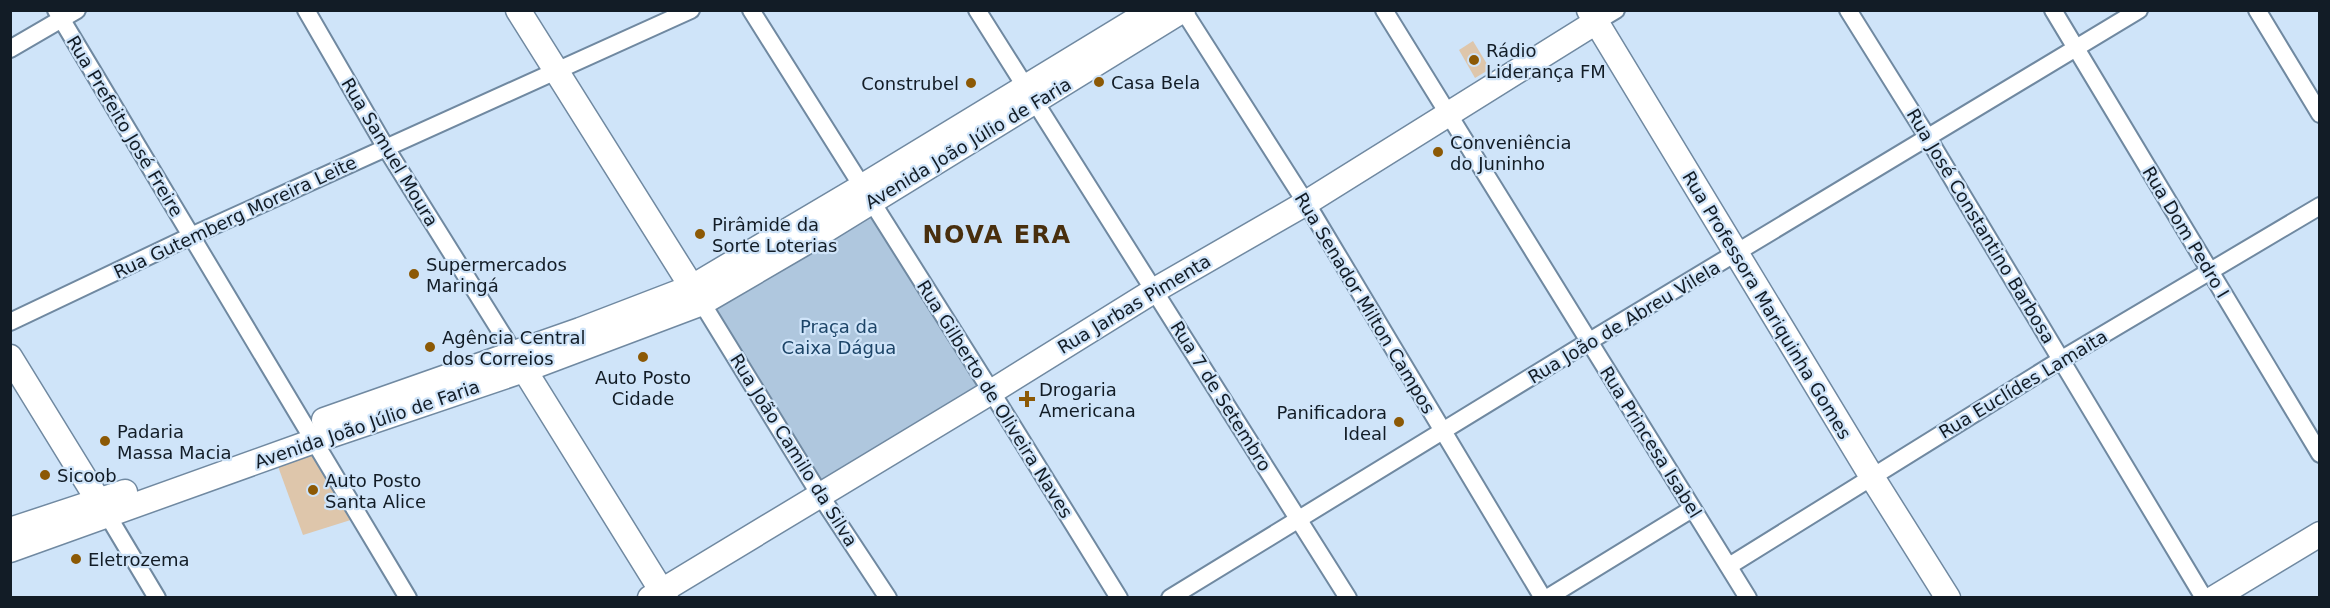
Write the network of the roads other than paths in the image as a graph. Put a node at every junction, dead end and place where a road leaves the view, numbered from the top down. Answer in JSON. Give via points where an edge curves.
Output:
{"nodes":[{"id":1,"x":77,"y":10,"type":"edge"},
{"id":2,"x":306,"y":10,"type":"edge"},
{"id":3,"x":518,"y":10,"type":"edge"},
{"id":4,"x":691,"y":10,"type":"edge"},
{"id":5,"x":751,"y":10,"type":"edge"},
{"id":6,"x":977,"y":10,"type":"edge"},
{"id":7,"x":1152,"y":10,"type":"edge"},
{"id":8,"x":1384,"y":10,"type":"edge"},
{"id":9,"x":1848,"y":10,"type":"edge"},
{"id":10,"x":2053,"y":10,"type":"edge"},
{"id":11,"x":2139,"y":10,"type":"edge"},
{"id":12,"x":2257,"y":10,"type":"edge"},
{"id":13,"x":1183,"y":11,"type":"edge"},
{"id":14,"x":1600,"y":14,"type":"edge"},
{"id":15,"x":58,"y":15,"type":"edge"},
{"id":16,"x":10,"y":49,"type":"edge"},
{"id":17,"x":2076,"y":49,"type":"junction"},
{"id":18,"x":556,"y":72,"type":"junction"},
{"id":19,"x":1030,"y":95,"type":"junction"},
{"id":20,"x":2319,"y":114,"type":"edge"},
{"id":21,"x":1448,"y":115,"type":"junction"},
{"id":22,"x":1928,"y":138,"type":"junction"},
{"id":23,"x":386,"y":148,"type":"junction"},
{"id":24,"x":866,"y":195,"type":"junction"},
{"id":25,"x":1306,"y":203,"type":"junction"},
{"id":26,"x":2319,"y":206,"type":"edge"},
{"id":27,"x":191,"y":236,"type":"junction"},
{"id":28,"x":1736,"y":255,"type":"junction"},
{"id":29,"x":2210,"y":272,"type":"junction"},
{"id":30,"x":1155,"y":290,"type":"junction"},
{"id":31,"x":697,"y":295,"type":"junction"},
{"id":32,"x":10,"y":322,"type":"edge"},
{"id":33,"x":1588,"y":342,"type":"junction"},
{"id":34,"x":10,"y":357,"type":"edge"},
{"id":35,"x":2062,"y":359,"type":"junction"},
{"id":36,"x":519,"y":361,"type":"junction"},
{"id":37,"x":991,"y":392,"type":"junction"},
{"id":38,"x":1443,"y":432,"type":"junction"},
{"id":39,"x":310,"y":434,"type":"junction"},
{"id":40,"x":2319,"y":454,"type":"edge"},
{"id":41,"x":1872,"y":477,"type":"junction"},
{"id":42,"x":820,"y":495,"type":"junction"},
{"id":43,"x":103,"y":509,"type":"junction"},
{"id":44,"x":1692,"y":509,"type":"junction"},
{"id":45,"x":1298,"y":519,"type":"junction"},
{"id":46,"x":10,"y":530,"type":"edge"},
{"id":47,"x":2319,"y":534,"type":"edge"},
{"id":48,"x":10,"y":550,"type":"edge"},
{"id":49,"x":1729,"y":566,"type":"junction"},
{"id":50,"x":659,"y":595,"type":"edge"},
{"id":51,"x":157,"y":597,"type":"edge"},
{"id":52,"x":408,"y":597,"type":"edge"},
{"id":53,"x":888,"y":597,"type":"edge"},
{"id":54,"x":1119,"y":597,"type":"edge"},
{"id":55,"x":1170,"y":597,"type":"edge"},
{"id":56,"x":1348,"y":597,"type":"edge"},
{"id":57,"x":1545,"y":597,"type":"edge"},
{"id":58,"x":1748,"y":597,"type":"edge"},
{"id":59,"x":1948,"y":597,"type":"edge"},
{"id":60,"x":2204,"y":597,"type":"edge"},
{"id":61,"x":2214,"y":597,"type":"edge"}],
"edges":[{"from":1,"to":15,"type":"street"},
{"from":2,"to":23,"type":"street","name":"Rua Samuel Moura"},
{"from":3,"to":18,"type":"main road","name":"Rua João Camilo da Silva"},
{"from":4,"to":18,"type":"street","name":"Rua Gutemberg Moreira Leite"},
{"from":5,"to":24,"type":"street","name":"Rua Gilberto de Oliveira Naves"},
{"from":6,"to":19,"type":"street","name":"Rua 7 de Setembro"},
{"from":7,"to":19,"type":"main road","name":"Avenida João Júlio de Faria"},
{"from":8,"to":21,"type":"street","name":"Rua Princesa Isabel"},
{"from":9,"to":22,"type":"street","name":"Rua José Constantino Barbosa"},
{"from":10,"to":17,"type":"street","name":"Rua Dom Pedro I"},
{"from":11,"to":17,"type":"street","name":"Rua João de Abreu Vilela"},
{"from":12,"to":20,"type":"street"},
{"from":13,"to":19,"type":"main road","name":"Avenida João Júlio de Faria"},
{"from":13,"to":25,"type":"street","name":"Rua Senador Milton Campos"},
{"from":14,"to":21,"type":"main road","name":"Rua Jarbas Pimenta"},
{"from":14,"to":28,"type":"main road","name":"Rua Professora Mariquinha Gomes"},
{"from":15,"to":16,"type":"street"},
{"from":15,"to":27,"type":"street","name":"Rua Prefeito José Freire"},
{"from":17,"to":22,"type":"street","name":"Rua João de Abreu Vilela"},
{"from":17,"to":29,"type":"street","name":"Rua Dom Pedro I"},
{"from":18,"to":23,"type":"street","name":"Rua Gutemberg Moreira Leite"},
{"from":18,"to":31,"type":"main road","name":"Rua João Camilo da Silva"},
{"from":19,"to":24,"type":"main road","name":"Avenida João Júlio de Faria"},
{"from":19,"to":30,"type":"street","name":"Rua 7 de Setembro"},
{"from":21,"to":25,"type":"main road","name":"Rua Jarbas Pimenta"},
{"from":21,"to":33,"type":"street","name":"Rua Princesa Isabel"},
{"from":22,"to":28,"type":"street","name":"Rua João de Abreu Vilela"},
{"from":22,"to":35,"type":"street","name":"Rua José Constantino Barbosa"},
{"from":23,"to":27,"type":"street","name":"Rua Gutemberg Moreira Leite"},
{"from":23,"to":36,"type":"street","name":"Rua Samuel Moura"},
{"from":24,"to":31,"type":"main road","name":"Avenida João Júlio de Faria"},
{"from":24,"to":37,"type":"street","name":"Rua Gilberto de Oliveira Naves"},
{"from":25,"to":30,"type":"main road","name":"Rua Jarbas Pimenta"},
{"from":25,"to":38,"type":"street","name":"Rua Senador Milton Campos"},
{"from":26,"to":29,"type":"street","name":"Rua Euclídes Lamaita"},
{"from":27,"to":32,"type":"street","name":"Rua Gutemberg Moreira Leite"},
{"from":27,"to":39,"type":"street","name":"Rua Prefeito José Freire"},
{"from":28,"to":33,"type":"street","name":"Rua João de Abreu Vilela"},
{"from":28,"to":41,"type":"main road","name":"Rua Professora Mariquinha Gomes"},
{"from":29,"to":35,"type":"street","name":"Rua Euclídes Lamaita"},
{"from":29,"to":40,"type":"street","name":"Rua Dom Pedro I"},
{"from":30,"to":37,"type":"main road","name":"Rua Jarbas Pimenta"},
{"from":30,"to":45,"type":"street","name":"Rua 7 de Setembro"},
{"from":31,"to":36,"type":"main road","name":"Avenida João Júlio de Faria"},
{"from":31,"to":42,"type":"street","name":"Rua João Camilo da Silva"},
{"from":33,"to":38,"type":"street","name":"Rua João de Abreu Vilela"},
{"from":33,"to":44,"type":"street","name":"Rua Princesa Isabel"},
{"from":34,"to":43,"type":"main road"},
{"from":35,"to":41,"type":"street","name":"Rua Euclídes Lamaita"},
{"from":35,"to":60,"type":"street","name":"Rua José Constantino Barbosa"},
{"from":36,"to":39,"type":"main road","name":"Avenida João Júlio de Faria"},
{"from":36,"to":50,"type":"main road","name":"Rua Samuel Moura"},
{"from":37,"to":42,"type":"main road","name":"Rua Jarbas Pimenta"},
{"from":37,"to":54,"type":"street","name":"Rua Gilberto de Oliveira Naves"},
{"from":38,"to":45,"type":"street","name":"Rua João de Abreu Vilela"},
{"from":38,"to":57,"type":"street","name":"Rua Senador Milton Campos"},
{"from":39,"to":43,"type":"main road","name":"Avenida João Júlio de Faria"},
{"from":39,"to":52,"type":"street","name":"Rua Prefeito José Freire"},
{"from":41,"to":49,"type":"street","name":"Rua Euclídes Lamaita"},
{"from":41,"to":59,"type":"main road","name":"Rua Professora Mariquinha Gomes"},
{"from":42,"to":50,"type":"main road","name":"Rua Jarbas Pimenta"},
{"from":42,"to":53,"type":"street","name":"Rua João Camilo da Silva"},
{"from":43,"to":46,"type":"main road","name":"Avenida João Júlio de Faria"},
{"from":43,"to":48,"type":"main road","name":"Avenida João Júlio de Faria"},
{"from":43,"to":51,"type":"street"},
{"from":44,"to":49,"type":"street","name":"Rua Princesa Isabel"},
{"from":44,"to":57,"type":"street"},
{"from":45,"to":55,"type":"street","name":"Rua João de Abreu Vilela"},
{"from":45,"to":56,"type":"street","name":"Rua 7 de Setembro"},
{"from":47,"to":61,"type":"main road"},
{"from":49,"to":58,"type":"street","name":"Rua Princesa Isabel"}]}
